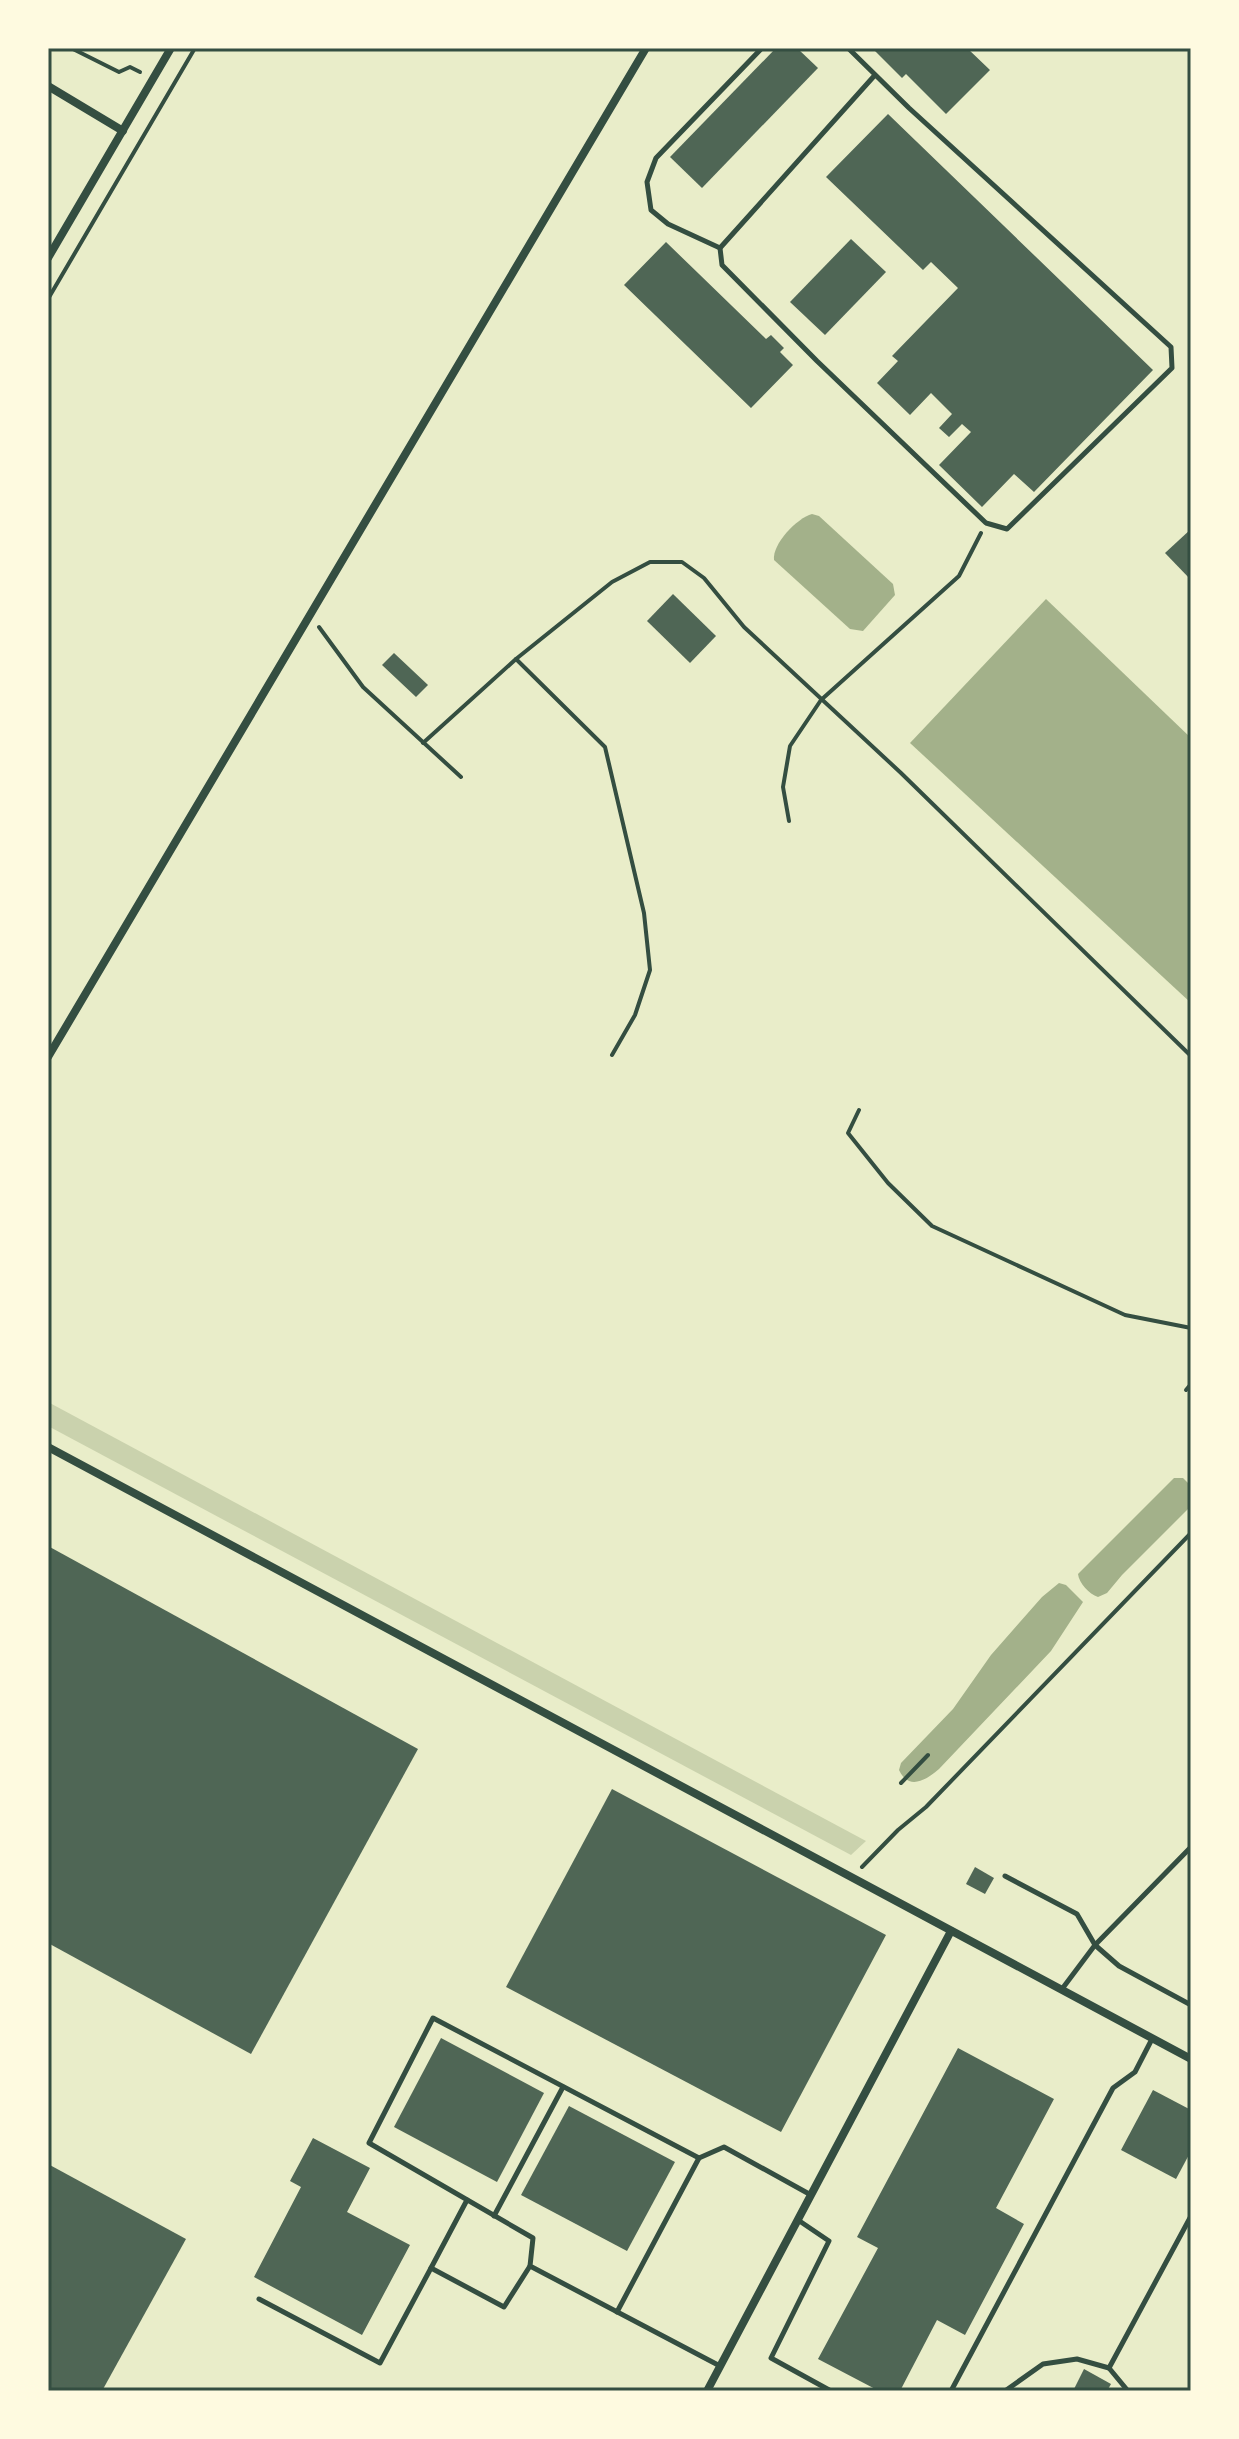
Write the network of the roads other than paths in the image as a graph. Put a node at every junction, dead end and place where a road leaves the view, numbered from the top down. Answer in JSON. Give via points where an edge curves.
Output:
{"nodes":[{"id":1,"x":171,"y":48,"type":"edge"},
{"id":2,"x":646,"y":48,"type":"edge"},
{"id":3,"x":762,"y":48,"type":"edge"},
{"id":4,"x":848,"y":48,"type":"edge"},
{"id":5,"x":875,"y":75,"type":"junction"},
{"id":6,"x":48,"y":86,"type":"edge"},
{"id":7,"x":123,"y":131,"type":"junction"},
{"id":8,"x":720,"y":248,"type":"junction"},
{"id":9,"x":48,"y":258,"type":"edge"},
{"id":10,"x":48,"y":1057,"type":"edge"},
{"id":11,"x":48,"y":1447,"type":"edge"},
{"id":12,"x":1191,"y":1847,"type":"edge"},
{"id":13,"x":1005,"y":1876,"type":"dead end"},
{"id":14,"x":951,"y":1931,"type":"junction"},
{"id":15,"x":1095,"y":1945,"type":"junction"},
{"id":16,"x":1061,"y":1990,"type":"junction"},
{"id":17,"x":1191,"y":2005,"type":"edge"},
{"id":18,"x":1153,"y":2038,"type":"junction"},
{"id":19,"x":1191,"y":2059,"type":"edge"},
{"id":20,"x":563,"y":2087,"type":"junction"},
{"id":21,"x":699,"y":2158,"type":"junction"},
{"id":22,"x":811,"y":2195,"type":"junction"},
{"id":23,"x":467,"y":2200,"type":"junction"},
{"id":24,"x":494,"y":2216,"type":"junction"},
{"id":25,"x":1191,"y":2216,"type":"edge"},
{"id":26,"x":798,"y":2220,"type":"junction"},
{"id":27,"x":530,"y":2266,"type":"junction"},
{"id":28,"x":431,"y":2268,"type":"junction"},
{"id":29,"x":259,"y":2299,"type":"dead end"},
{"id":30,"x":617,"y":2312,"type":"junction"},
{"id":31,"x":720,"y":2366,"type":"junction"},
{"id":32,"x":1109,"y":2368,"type":"junction"},
{"id":33,"x":707,"y":2391,"type":"edge"},
{"id":34,"x":831,"y":2391,"type":"edge"},
{"id":35,"x":951,"y":2391,"type":"edge"},
{"id":36,"x":1005,"y":2391,"type":"edge"},
{"id":37,"x":1128,"y":2391,"type":"edge"}],
"edges":[{"from":1,"to":7,"type":"street"},
{"from":2,"to":10,"type":"street"},
{"from":3,"to":8,"type":"lane","via":[[656,158],[647,182],[651,210],[668,224]]},
{"from":4,"to":5,"type":"lane"},
{"from":5,"to":8,"type":"lane"},
{"from":5,"to":8,"type":"lane","via":[[1171,347],[1172,368],[1007,529],[986,523],[722,265]]},
{"from":6,"to":7,"type":"street"},
{"from":7,"to":9,"type":"street"},
{"from":11,"to":14,"type":"street"},
{"from":12,"to":15,"type":"lane"},
{"from":13,"to":15,"type":"lane","via":[[1077,1914]]},
{"from":14,"to":16,"type":"street"},
{"from":14,"to":22,"type":"street"},
{"from":15,"to":16,"type":"lane"},
{"from":15,"to":17,"type":"lane","via":[[1119,1966]]},
{"from":16,"to":18,"type":"street"},
{"from":18,"to":19,"type":"street"},
{"from":18,"to":35,"type":"lane","via":[[1135,2072],[1113,2088]]},
{"from":20,"to":21,"type":"lane"},
{"from":20,"to":23,"type":"lane","via":[[433,2018],[369,2143]]},
{"from":20,"to":24,"type":"lane"},
{"from":21,"to":22,"type":"lane","via":[[724,2147]]},
{"from":21,"to":30,"type":"lane"},
{"from":22,"to":26,"type":"street"},
{"from":23,"to":24,"type":"lane"},
{"from":23,"to":28,"type":"lane"},
{"from":24,"to":27,"type":"lane","via":[[533,2238]]},
{"from":25,"to":32,"type":"lane"},
{"from":26,"to":31,"type":"street"},
{"from":26,"to":34,"type":"lane","via":[[829,2241],[771,2358]]},
{"from":27,"to":28,"type":"lane","via":[[504,2307]]},
{"from":27,"to":30,"type":"lane"},
{"from":28,"to":29,"type":"lane","via":[[380,2363]]},
{"from":30,"to":31,"type":"lane"},
{"from":31,"to":33,"type":"street"},
{"from":32,"to":36,"type":"lane","via":[[1077,2359],[1043,2364]]},
{"from":32,"to":37,"type":"lane"}]}
